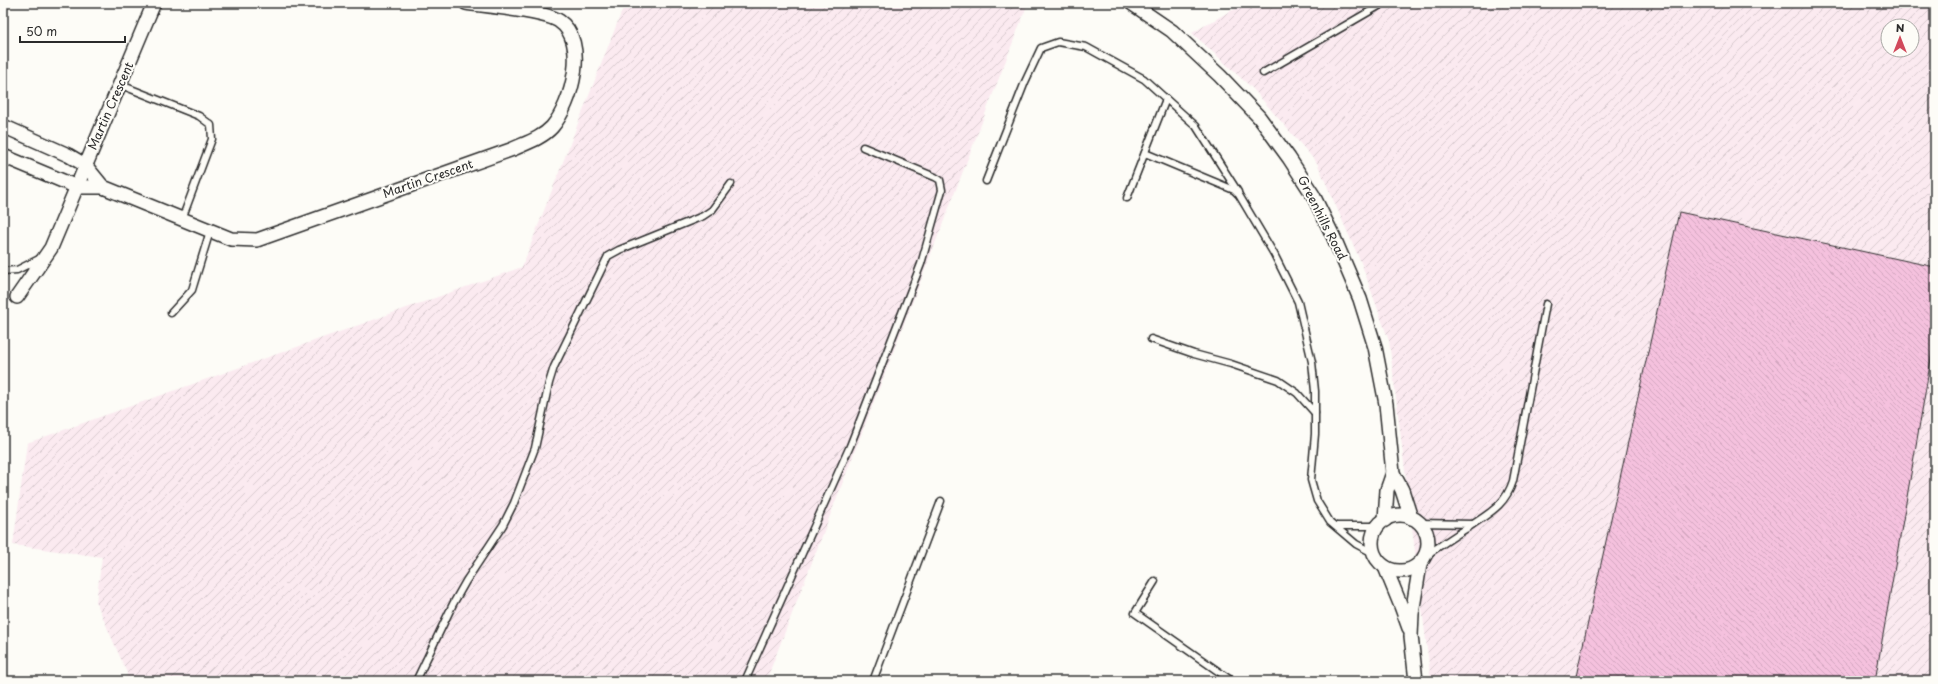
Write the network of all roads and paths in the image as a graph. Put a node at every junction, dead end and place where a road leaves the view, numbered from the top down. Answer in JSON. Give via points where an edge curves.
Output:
{"nodes":[{"id":1,"x":154,"y":3,"type":"edge"},
{"id":2,"x":466,"y":3,"type":"edge"},
{"id":3,"x":1131,"y":3,"type":"edge"},
{"id":4,"x":1384,"y":3,"type":"edge"},
{"id":5,"x":1263,"y":73,"type":"dead end"},
{"id":6,"x":121,"y":85,"type":"junction"},
{"id":7,"x":1166,"y":99,"type":"junction"},
{"id":8,"x":3,"y":126,"type":"edge"},
{"id":9,"x":863,"y":147,"type":"dead end"},
{"id":10,"x":1145,"y":153,"type":"junction"},
{"id":11,"x":3,"y":156,"type":"edge"},
{"id":12,"x":85,"y":165,"type":"junction"},
{"id":13,"x":986,"y":180,"type":"dead end"},
{"id":14,"x":731,"y":184,"type":"dead end"},
{"id":15,"x":77,"y":187,"type":"junction"},
{"id":16,"x":103,"y":187,"type":"junction"},
{"id":17,"x":1240,"y":195,"type":"junction"},
{"id":18,"x":1127,"y":198,"type":"dead end"},
{"id":19,"x":182,"y":219,"type":"junction"},
{"id":20,"x":210,"y":231,"type":"junction"},
{"id":21,"x":46,"y":256,"type":"junction"},
{"id":22,"x":3,"y":271,"type":"edge"},
{"id":23,"x":17,"y":297,"type":"dead end"},
{"id":24,"x":1546,"y":304,"type":"dead end"},
{"id":25,"x":171,"y":313,"type":"dead end"},
{"id":26,"x":1151,"y":339,"type":"dead end"},
{"id":27,"x":1315,"y":413,"type":"junction"},
{"id":28,"x":1393,"y":473,"type":"junction"},
{"id":29,"x":941,"y":501,"type":"dead end"},
{"id":30,"x":1415,"y":520,"type":"junction"},
{"id":31,"x":1381,"y":523,"type":"junction"},
{"id":32,"x":1473,"y":524,"type":"junction"},
{"id":33,"x":1336,"y":526,"type":"junction"},
{"id":34,"x":1373,"y":553,"type":"junction"},
{"id":35,"x":1422,"y":560,"type":"junction"},
{"id":36,"x":1385,"y":567,"type":"junction"},
{"id":37,"x":1155,"y":581,"type":"dead end"},
{"id":38,"x":1411,"y":636,"type":"junction"},
{"id":39,"x":416,"y":681,"type":"edge"},
{"id":40,"x":745,"y":681,"type":"edge"},
{"id":41,"x":873,"y":681,"type":"edge"},
{"id":42,"x":1232,"y":681,"type":"edge"},
{"id":43,"x":1416,"y":681,"type":"edge"}],
"edges":[{"from":1,"to":6,"type":"street","name":"Martin Crescent"},
{"from":2,"to":20,"type":"street","name":"Martin Crescent","via":[[543,15],[557,20],[570,32],[576,47],[576,61],[570,88],[561,114],[547,132],[512,149],[256,240],[230,239]]},
{"from":3,"to":28,"type":"street","name":"Greenhills Road","via":[[1172,31],[1220,76],[1258,117],[1313,195],[1357,293],[1375,347],[1386,404]]},
{"from":4,"to":5,"type":"lane"},
{"from":6,"to":12,"type":"street","name":"Martin Crescent"},
{"from":6,"to":19,"type":"lane","via":[[199,116],[211,125],[212,139]]},
{"from":7,"to":10,"type":"lane"},
{"from":7,"to":13,"type":"lane","via":[[1144,79],[1086,47],[1058,42],[1041,48]]},
{"from":7,"to":17,"type":"lane","via":[[1196,126]]},
{"from":8,"to":12,"type":"street","name":"Martin Crescent"},
{"from":9,"to":40,"type":"lane","via":[[935,177],[940,180],[942,190],[921,264],[850,446]]},
{"from":10,"to":17,"type":"lane","via":[[1234,190]]},
{"from":10,"to":18,"type":"lane"},
{"from":11,"to":15,"type":"street","name":"Martin Crescent"},
{"from":12,"to":15,"type":"street"},
{"from":12,"to":16,"type":"street","name":"Martin Crescent"},
{"from":14,"to":39,"type":"lane","via":[[712,210],[703,216],[608,256],[554,367],[535,448],[514,503],[503,525],[456,598]]},
{"from":15,"to":16,"type":"street","name":"Martin Crescent"},
{"from":15,"to":21,"type":"street"},
{"from":16,"to":19,"type":"street","name":"Martin Crescent"},
{"from":17,"to":27,"type":"lane","via":[[1298,302],[1312,362]]},
{"from":19,"to":20,"type":"street","name":"Martin Crescent"},
{"from":20,"to":25,"type":"lane","via":[[192,290]]},
{"from":21,"to":22,"type":"lane","via":[[17,270]]},
{"from":21,"to":23,"type":"street"},
{"from":24,"to":32,"type":"lane","via":[[1510,493],[1494,511]]},
{"from":26,"to":27,"type":"lane","via":[[1278,380],[1297,393]]},
{"from":27,"to":33,"type":"lane","via":[[1311,480],[1317,501]]},
{"from":28,"to":30,"type":"street","name":"Greenhills Road"},
{"from":28,"to":31,"type":"street","name":"Greenhills Road"},
{"from":29,"to":41,"type":"lane"},
{"from":30,"to":31,"type":"street","via":[[1393,516]]},
{"from":30,"to":32,"type":"lane"},
{"from":30,"to":35,"type":"street","via":[[1425,530],[1428,539],[1428,548]]},
{"from":31,"to":33,"type":"lane"},
{"from":31,"to":34,"type":"street","via":[[1373,534]]},
{"from":32,"to":35,"type":"lane"},
{"from":33,"to":34,"type":"lane","via":[[1356,544]]},
{"from":34,"to":36,"type":"street"},
{"from":35,"to":36,"type":"street","via":[[1412,569],[1403,571]]},
{"from":35,"to":38,"type":"street","via":[[1412,614]]},
{"from":36,"to":38,"type":"street"},
{"from":37,"to":42,"type":"lane","via":[[1135,613]]},
{"from":38,"to":43,"type":"street"}]}
